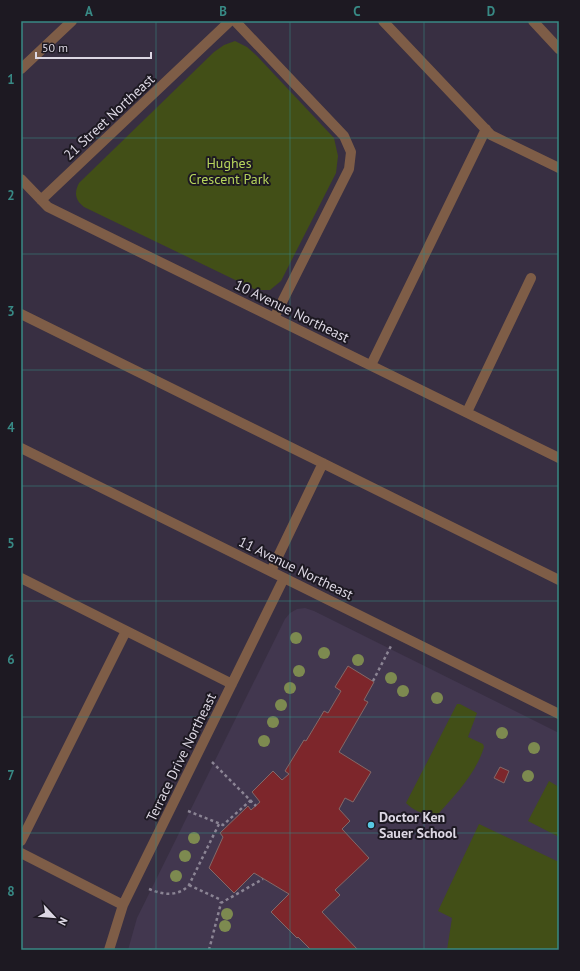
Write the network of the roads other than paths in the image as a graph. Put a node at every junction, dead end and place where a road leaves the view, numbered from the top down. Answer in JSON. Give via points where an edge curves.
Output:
{"nodes":[{"id":1,"x":72,"y":21,"type":"edge"},
{"id":2,"x":230,"y":21,"type":"edge"},
{"id":3,"x":235,"y":21,"type":"edge"},
{"id":4,"x":384,"y":21,"type":"edge"},
{"id":5,"x":533,"y":21,"type":"edge"},
{"id":6,"x":559,"y":49,"type":"edge"},
{"id":7,"x":21,"y":69,"type":"edge"},
{"id":8,"x":486,"y":129,"type":"junction"},
{"id":9,"x":559,"y":168,"type":"edge"},
{"id":10,"x":21,"y":179,"type":"edge"},
{"id":11,"x":41,"y":200,"type":"junction"},
{"id":12,"x":531,"y":278,"type":"dead end"},
{"id":13,"x":21,"y":314,"type":"edge"},
{"id":14,"x":274,"y":318,"type":"junction"},
{"id":15,"x":371,"y":365,"type":"junction"},
{"id":16,"x":467,"y":412,"type":"junction"},
{"id":17,"x":21,"y":448,"type":"edge"},
{"id":18,"x":559,"y":458,"type":"edge"},
{"id":19,"x":323,"y":463,"type":"junction"},
{"id":20,"x":271,"y":572,"type":"junction"},
{"id":21,"x":21,"y":578,"type":"edge"},
{"id":22,"x":284,"y":578,"type":"junction"},
{"id":23,"x":559,"y":580,"type":"edge"},
{"id":24,"x":126,"y":631,"type":"junction"},
{"id":25,"x":232,"y":684,"type":"junction"},
{"id":26,"x":559,"y":714,"type":"edge"},
{"id":27,"x":21,"y":841,"type":"edge"},
{"id":28,"x":21,"y":853,"type":"edge"},
{"id":29,"x":123,"y":905,"type":"junction"},
{"id":30,"x":109,"y":950,"type":"edge"}],
"edges":[{"from":1,"to":7,"type":"street"},
{"from":2,"to":11,"type":"street","name":"21 Street Northeast"},
{"from":3,"to":14,"type":"street","via":[[344,136],[351,152],[349,169]]},
{"from":4,"to":8,"type":"street"},
{"from":5,"to":6,"type":"street"},
{"from":8,"to":9,"type":"street","via":[[492,135]]},
{"from":8,"to":15,"type":"street"},
{"from":10,"to":11,"type":"street","name":"10 Avenue Northeast"},
{"from":11,"to":14,"type":"street","name":"10 Avenue Northeast","via":[[48,207]]},
{"from":12,"to":16,"type":"street"},
{"from":13,"to":19,"type":"street"},
{"from":14,"to":15,"type":"street","name":"10 Avenue Northeast"},
{"from":15,"to":16,"type":"street","name":"10 Avenue Northeast"},
{"from":16,"to":18,"type":"street","name":"10 Avenue Northeast"},
{"from":17,"to":20,"type":"street","name":"11 Avenue Northeast"},
{"from":19,"to":20,"type":"street"},
{"from":19,"to":23,"type":"street"},
{"from":20,"to":22,"type":"street","name":"11 Avenue Northeast"},
{"from":21,"to":24,"type":"street"},
{"from":22,"to":25,"type":"street","name":"Terrace Drive Northeast"},
{"from":22,"to":26,"type":"street","name":"11 Avenue Northeast"},
{"from":24,"to":25,"type":"street"},
{"from":24,"to":27,"type":"street"},
{"from":25,"to":29,"type":"street","name":"Terrace Drive Northeast"},
{"from":28,"to":29,"type":"street"},
{"from":29,"to":30,"type":"street","name":"Terrace Drive Northeast"}]}
